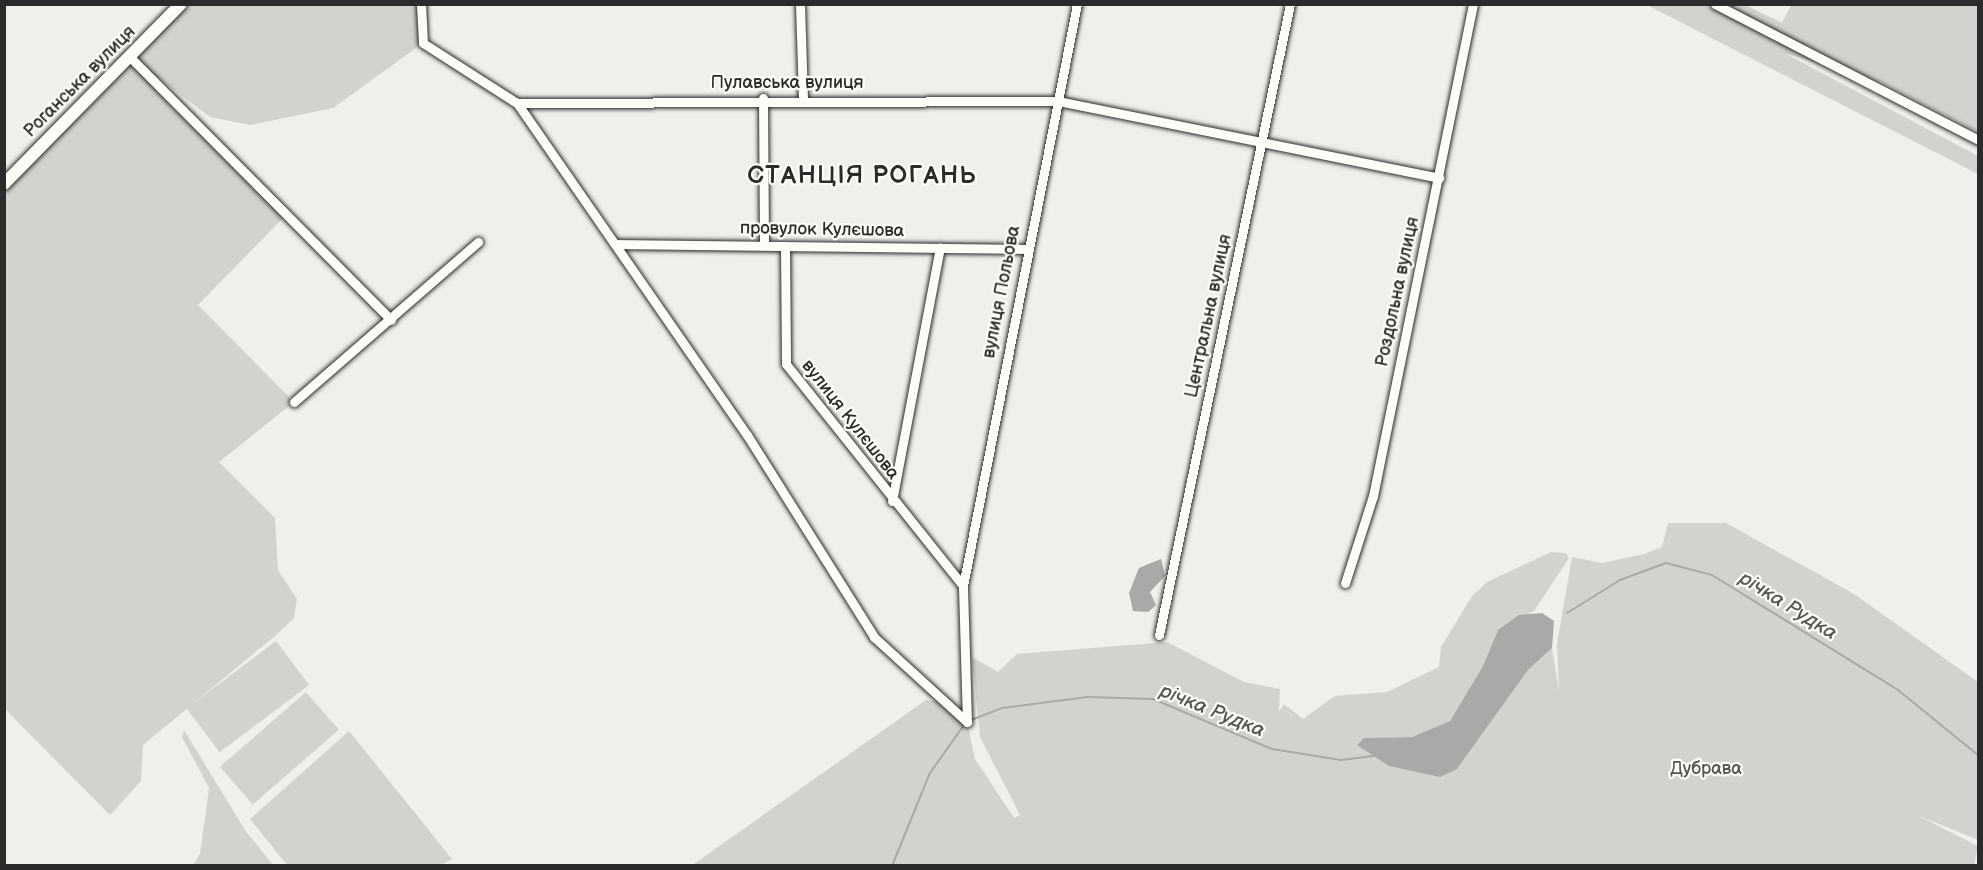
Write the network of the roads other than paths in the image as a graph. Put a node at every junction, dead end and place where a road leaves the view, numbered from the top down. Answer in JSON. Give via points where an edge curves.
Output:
{"nodes":[{"id":1,"x":181,"y":4,"type":"edge"},
{"id":2,"x":421,"y":4,"type":"edge"},
{"id":3,"x":800,"y":4,"type":"edge"},
{"id":4,"x":1077,"y":4,"type":"edge"},
{"id":5,"x":1290,"y":4,"type":"edge"},
{"id":6,"x":1473,"y":4,"type":"edge"},
{"id":7,"x":1715,"y":4,"type":"edge"},
{"id":8,"x":131,"y":58,"type":"junction"},
{"id":9,"x":763,"y":98,"type":"junction"},
{"id":10,"x":803,"y":98,"type":"junction"},
{"id":11,"x":1058,"y":101,"type":"junction"},
{"id":12,"x":517,"y":103,"type":"junction"},
{"id":13,"x":1978,"y":140,"type":"edge"},
{"id":14,"x":1262,"y":145,"type":"junction"},
{"id":15,"x":1439,"y":178,"type":"junction"},
{"id":16,"x":4,"y":184,"type":"edge"},
{"id":17,"x":478,"y":242,"type":"dead end"},
{"id":18,"x":617,"y":244,"type":"junction"},
{"id":19,"x":764,"y":246,"type":"junction"},
{"id":20,"x":785,"y":246,"type":"junction"},
{"id":21,"x":940,"y":248,"type":"junction"},
{"id":22,"x":1027,"y":249,"type":"junction"},
{"id":23,"x":391,"y":320,"type":"junction"},
{"id":24,"x":294,"y":402,"type":"dead end"},
{"id":25,"x":892,"y":501,"type":"junction"},
{"id":26,"x":1345,"y":583,"type":"dead end"},
{"id":27,"x":963,"y":586,"type":"junction"},
{"id":28,"x":1159,"y":634,"type":"dead end"}],
"edges":[{"from":1,"to":8,"type":"main road","name":"Роганська вулиця"},
{"from":2,"to":12,"type":"street","via":[[423,43]]},
{"from":3,"to":10,"type":"street"},
{"from":4,"to":11,"type":"street","name":"вулиця Польова"},
{"from":5,"to":14,"type":"street","name":"Центральна вулиця"},
{"from":6,"to":15,"type":"street","name":"Роздольна вулиця"},
{"from":7,"to":13,"type":"street"},
{"from":8,"to":16,"type":"main road","name":"Роганська вулиця"},
{"from":8,"to":23,"type":"street"},
{"from":9,"to":10,"type":"street","name":"Пулавська вулиця"},
{"from":9,"to":12,"type":"street","name":"Пулавська вулиця"},
{"from":9,"to":19,"type":"street"},
{"from":10,"to":11,"type":"street","name":"Пулавська вулиця"},
{"from":11,"to":14,"type":"street","name":"Пулавська вулиця"},
{"from":11,"to":22,"type":"street","name":"вулиця Польова"},
{"from":12,"to":18,"type":"street"},
{"from":14,"to":15,"type":"street","name":"Пулавська вулиця"},
{"from":14,"to":28,"type":"street","name":"Центральна вулиця"},
{"from":15,"to":26,"type":"street","name":"Роздольна вулиця","via":[[1373,496]]},
{"from":17,"to":23,"type":"street"},
{"from":18,"to":19,"type":"street","name":"провулок Кулєшова"},
{"from":18,"to":27,"type":"street","name":"вулиця Польова","via":[[747,435],[874,638],[967,722]]},
{"from":19,"to":20,"type":"street","name":"провулок Кулєшова"},
{"from":20,"to":21,"type":"street","name":"провулок Кулєшова"},
{"from":20,"to":25,"type":"street","name":"вулиця Кулєшова","via":[[786,364]]},
{"from":21,"to":22,"type":"street","name":"провулок Кулєшова"},
{"from":21,"to":25,"type":"street"},
{"from":22,"to":27,"type":"street","name":"вулиця Польова"},
{"from":23,"to":24,"type":"street"},
{"from":25,"to":27,"type":"street","name":"вулиця Кулєшова"}]}
